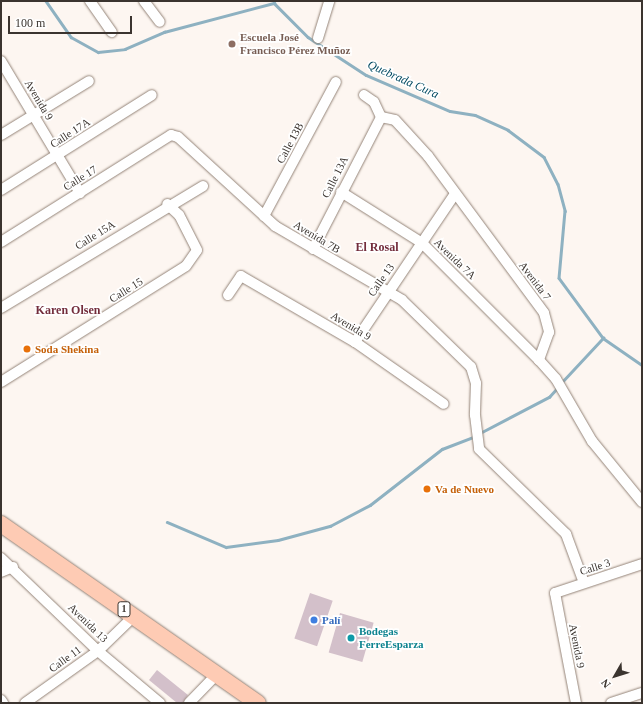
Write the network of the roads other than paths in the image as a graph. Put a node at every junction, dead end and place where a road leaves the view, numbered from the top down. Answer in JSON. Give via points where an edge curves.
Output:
{"nodes":[{"id":1,"x":90,"y":1,"type":"edge"},
{"id":2,"x":144,"y":1,"type":"edge"},
{"id":3,"x":329,"y":1,"type":"edge"},
{"id":4,"x":160,"y":22,"type":"dead end"},
{"id":5,"x":112,"y":32,"type":"dead end"},
{"id":6,"x":318,"y":38,"type":"dead end"},
{"id":7,"x":1,"y":61,"type":"edge"},
{"id":8,"x":89,"y":81,"type":"dead end"},
{"id":9,"x":336,"y":82,"type":"dead end"},
{"id":10,"x":152,"y":94,"type":"dead end"},
{"id":11,"x":364,"y":95,"type":"dead end"},
{"id":12,"x":34,"y":115,"type":"junction"},
{"id":13,"x":381,"y":117,"type":"junction"},
{"id":14,"x":1,"y":135,"type":"edge"},
{"id":15,"x":172,"y":135,"type":"joint"},
{"id":16,"x":58,"y":155,"type":"junction"},
{"id":17,"x":203,"y":186,"type":"dead end"},
{"id":18,"x":1,"y":190,"type":"edge"},
{"id":19,"x":341,"y":192,"type":"junction"},
{"id":20,"x":80,"y":193,"type":"junction"},
{"id":21,"x":455,"y":194,"type":"junction"},
{"id":22,"x":167,"y":204,"type":"junction"},
{"id":23,"x":264,"y":216,"type":"junction"},
{"id":24,"x":1,"y":242,"type":"edge"},
{"id":25,"x":422,"y":243,"type":"junction"},
{"id":26,"x":313,"y":249,"type":"junction"},
{"id":27,"x":387,"y":291,"type":"junction"},
{"id":28,"x":228,"y":295,"type":"dead end"},
{"id":29,"x":1,"y":308,"type":"edge"},
{"id":30,"x":355,"y":342,"type":"junction"},
{"id":31,"x":539,"y":360,"type":"junction"},
{"id":32,"x":1,"y":382,"type":"edge"},
{"id":33,"x":444,"y":404,"type":"dead end"},
{"id":34,"x":642,"y":502,"type":"edge"},
{"id":35,"x":1,"y":524,"type":"edge"},
{"id":36,"x":1,"y":558,"type":"edge"},
{"id":37,"x":642,"y":564,"type":"edge"},
{"id":38,"x":13,"y":567,"type":"junction"},
{"id":39,"x":1,"y":572,"type":"edge"},
{"id":40,"x":584,"y":583,"type":"junction"},
{"id":41,"x":555,"y":593,"type":"joint"},
{"id":42,"x":134,"y":616,"type":"junction"},
{"id":43,"x":98,"y":651,"type":"junction"},
{"id":44,"x":217,"y":674,"type":"junction"},
{"id":45,"x":642,"y":693,"type":"edge"},
{"id":46,"x":1,"y":700,"type":"edge"},
{"id":47,"x":257,"y":702,"type":"edge"},
{"id":48,"x":3,"y":703,"type":"edge"},
{"id":49,"x":25,"y":703,"type":"edge"},
{"id":50,"x":160,"y":703,"type":"edge"},
{"id":51,"x":189,"y":703,"type":"edge"},
{"id":52,"x":576,"y":703,"type":"edge"},
{"id":53,"x":611,"y":703,"type":"edge"}],
"edges":[{"from":1,"to":5,"type":"street"},
{"from":2,"to":4,"type":"street"},
{"from":3,"to":6,"type":"street"},
{"from":7,"to":12,"type":"street","name":"Avenida 9"},
{"from":8,"to":12,"type":"street"},
{"from":9,"to":23,"type":"street","name":"Calle 13B"},
{"from":10,"to":16,"type":"street","name":"Calle 17A"},
{"from":11,"to":13,"type":"street","via":[[374,102]]},
{"from":12,"to":14,"type":"street"},
{"from":12,"to":16,"type":"street","name":"Avenida 9"},
{"from":13,"to":19,"type":"street","name":"Calle 13A"},
{"from":13,"to":21,"type":"street","name":"Avenida 7","via":[[395,120],[428,156]]},
{"from":15,"to":20,"type":"street","name":"Calle 17"},
{"from":15,"to":23,"type":"street","name":"Avenida 7B","via":[[196,150]]},
{"from":16,"to":18,"type":"street","name":"Calle 17A"},
{"from":16,"to":20,"type":"street","name":"Avenida 9"},
{"from":17,"to":22,"type":"street","name":"Calle 15A"},
{"from":19,"to":25,"type":"street","name":"Avenida 7A"},
{"from":19,"to":26,"type":"street","name":"Calle 13A"},
{"from":20,"to":24,"type":"street","name":"Calle 17"},
{"from":21,"to":25,"type":"street","name":"Calle 13"},
{"from":21,"to":31,"type":"street","name":"Avenida 7","via":[[549,322],[549,332]]},
{"from":22,"to":29,"type":"street","name":"Calle 15A"},
{"from":22,"to":32,"type":"street","name":"Calle 15","via":[[179,215],[197,250],[186,266]]},
{"from":23,"to":26,"type":"street","name":"Avenida 7B"},
{"from":25,"to":27,"type":"street","name":"Calle 13"},
{"from":25,"to":31,"type":"street","name":"Avenida 7A"},
{"from":26,"to":27,"type":"street","name":"Avenida 7B"},
{"from":27,"to":30,"type":"street","name":"Calle 13"},
{"from":27,"to":40,"type":"street","name":"Avenida 7B","via":[[472,368],[476,383],[476,442],[488,461],[543,508],[566,534]]},
{"from":28,"to":30,"type":"street","name":"Avenida 9","via":[[241,276]]},
{"from":30,"to":33,"type":"street","name":"Avenida 9"},
{"from":31,"to":34,"type":"street","via":[[556,379],[592,441]]},
{"from":35,"to":42,"type":"highway","number":"1"},
{"from":36,"to":38,"type":"street","name":"Avenida 13"},
{"from":37,"to":40,"type":"street","name":"Calle 3"},
{"from":38,"to":39,"type":"street"},
{"from":38,"to":43,"type":"street","name":"Avenida 13"},
{"from":40,"to":41,"type":"street","name":"Calle 3"},
{"from":41,"to":52,"type":"street","name":"Avenida 9"},
{"from":42,"to":43,"type":"street","name":"Calle 11"},
{"from":42,"to":44,"type":"highway","number":"1"},
{"from":43,"to":49,"type":"street","name":"Calle 11"},
{"from":43,"to":50,"type":"street","name":"Avenida 13"},
{"from":44,"to":47,"type":"highway","number":"1"},
{"from":44,"to":51,"type":"street"},
{"from":45,"to":53,"type":"street"},
{"from":46,"to":48,"type":"street"}]}
